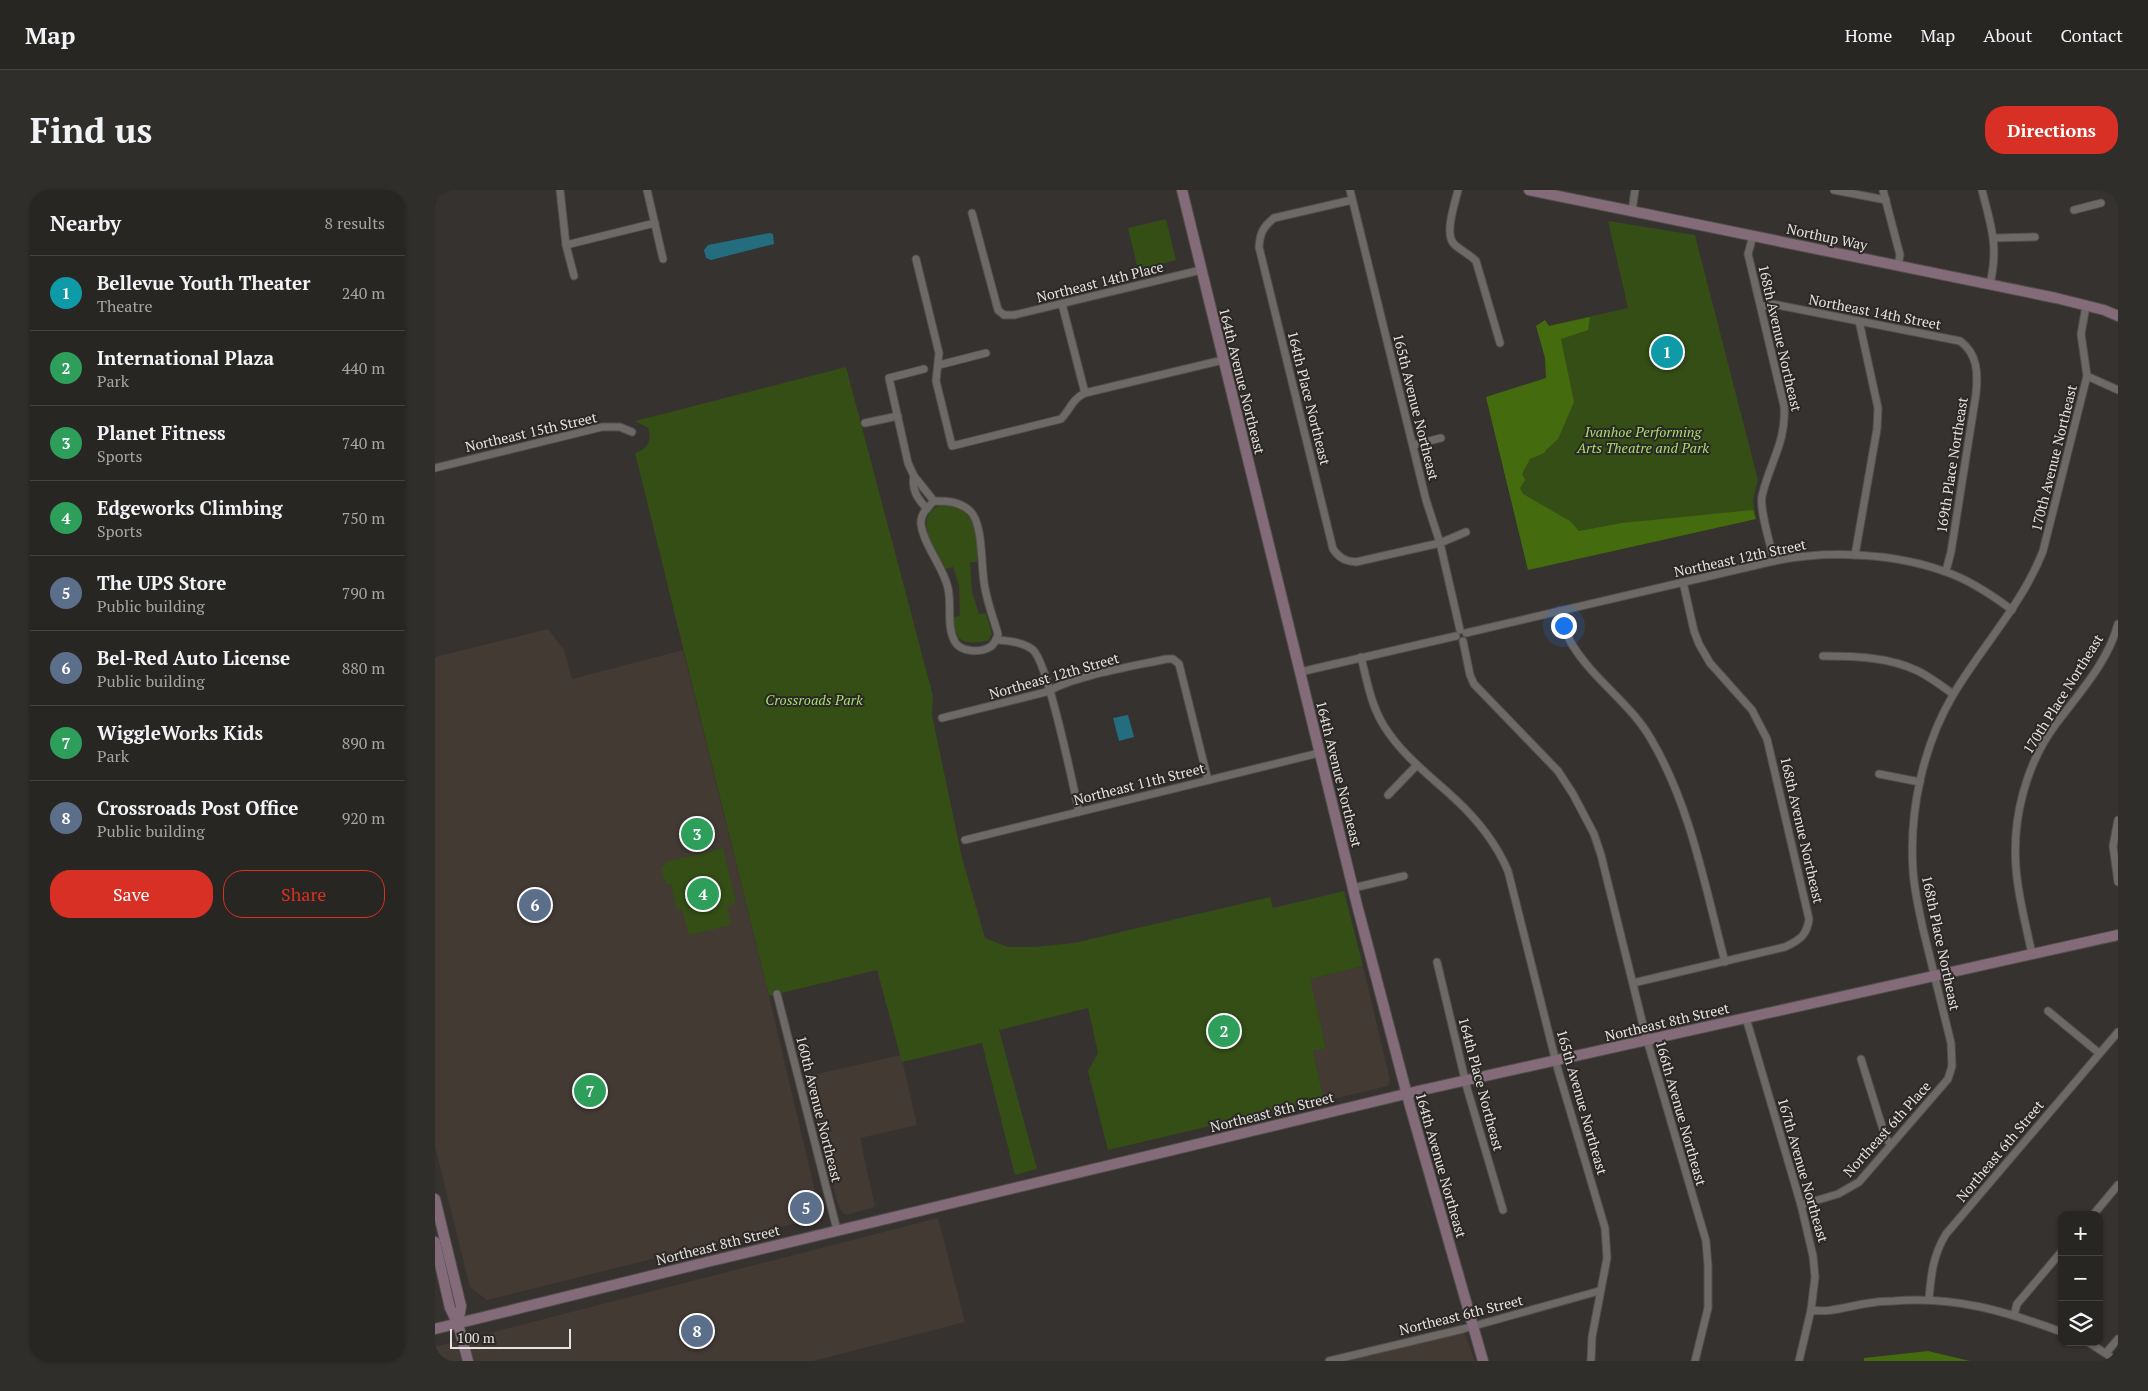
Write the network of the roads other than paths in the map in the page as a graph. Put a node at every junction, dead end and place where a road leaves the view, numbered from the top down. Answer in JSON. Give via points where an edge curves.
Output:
{"nodes":[{"id":1,"x":560,"y":190,"type":"edge"},
{"id":2,"x":647,"y":190,"type":"edge"},
{"id":3,"x":1182,"y":190,"type":"edge"},
{"id":4,"x":1349,"y":190,"type":"edge"},
{"id":5,"x":1458,"y":190,"type":"edge"},
{"id":6,"x":1529,"y":190,"type":"edge"},
{"id":7,"x":1635,"y":190,"type":"edge"},
{"id":8,"x":1834,"y":190,"type":"edge"},
{"id":9,"x":1883,"y":190,"type":"edge"},
{"id":10,"x":1983,"y":190,"type":"edge"},
{"id":11,"x":1352,"y":200,"type":"junction"},
{"id":12,"x":1886,"y":200,"type":"junction"},
{"id":13,"x":2101,"y":203,"type":"dead end"},
{"id":14,"x":2074,"y":210,"type":"dead end"},
{"id":15,"x":1632,"y":211,"type":"junction"},
{"id":16,"x":972,"y":212,"type":"dead end"},
{"id":17,"x":655,"y":223,"type":"junction"},
{"id":18,"x":1753,"y":236,"type":"junction"},
{"id":19,"x":2035,"y":237,"type":"dead end"},
{"id":20,"x":1995,"y":238,"type":"junction"},
{"id":21,"x":567,"y":245,"type":"junction"},
{"id":22,"x":663,"y":258,"type":"dead end"},
{"id":23,"x":916,"y":259,"type":"dead end"},
{"id":24,"x":1898,"y":265,"type":"junction"},
{"id":25,"x":1201,"y":270,"type":"junction"},
{"id":26,"x":575,"y":276,"type":"dead end"},
{"id":27,"x":1990,"y":284,"type":"junction"},
{"id":28,"x":1062,"y":304,"type":"junction"},
{"id":29,"x":2086,"y":306,"type":"junction"},
{"id":30,"x":1761,"y":307,"type":"junction"},
{"id":31,"x":2118,"y":316,"type":"edge"},
{"id":32,"x":1859,"y":321,"type":"junction"},
{"id":33,"x":1500,"y":344,"type":"dead end"},
{"id":34,"x":986,"y":353,"type":"dead end"},
{"id":35,"x":1223,"y":360,"type":"junction"},
{"id":36,"x":1976,"y":361,"type":"joint"},
{"id":37,"x":939,"y":365,"type":"junction"},
{"id":38,"x":924,"y":369,"type":"dead end"},
{"id":39,"x":2087,"y":376,"type":"junction"},
{"id":40,"x":2118,"y":390,"type":"edge"},
{"id":41,"x":1085,"y":393,"type":"junction"},
{"id":42,"x":898,"y":416,"type":"junction"},
{"id":43,"x":865,"y":423,"type":"dead end"},
{"id":44,"x":632,"y":432,"type":"dead end"},
{"id":45,"x":1441,"y":438,"type":"dead end"},
{"id":46,"x":1413,"y":445,"type":"junction"},
{"id":47,"x":435,"y":468,"type":"edge"},
{"id":48,"x":914,"y":476,"type":"junction"},
{"id":49,"x":934,"y":500,"type":"junction"},
{"id":50,"x":927,"y":509,"type":"junction"},
{"id":51,"x":1466,"y":532,"type":"dead end"},
{"id":52,"x":1440,"y":543,"type":"junction"},
{"id":53,"x":1855,"y":555,"type":"junction"},
{"id":54,"x":1774,"y":561,"type":"junction"},
{"id":55,"x":1946,"y":572,"type":"junction"},
{"id":56,"x":1683,"y":582,"type":"junction"},
{"id":57,"x":2012,"y":610,"type":"junction"},
{"id":58,"x":1559,"y":611,"type":"junction"},
{"id":59,"x":2118,"y":624,"type":"edge"},
{"id":60,"x":1461,"y":633,"type":"junction"},
{"id":61,"x":997,"y":640,"type":"junction"},
{"id":62,"x":1823,"y":656,"type":"dead end"},
{"id":63,"x":1361,"y":657,"type":"junction"},
{"id":64,"x":1300,"y":672,"type":"junction"},
{"id":65,"x":1050,"y":691,"type":"junction"},
{"id":66,"x":1953,"y":694,"type":"junction"},
{"id":67,"x":942,"y":718,"type":"dead end"},
{"id":68,"x":1319,"y":753,"type":"junction"},
{"id":69,"x":1417,"y":765,"type":"junction"},
{"id":70,"x":1879,"y":774,"type":"dead end"},
{"id":71,"x":1208,"y":780,"type":"junction"},
{"id":72,"x":1920,"y":782,"type":"junction"},
{"id":73,"x":1389,"y":795,"type":"dead end"},
{"id":74,"x":1079,"y":812,"type":"junction"},
{"id":75,"x":2118,"y":820,"type":"edge"},
{"id":76,"x":965,"y":840,"type":"dead end"},
{"id":77,"x":1404,"y":876,"type":"dead end"},
{"id":78,"x":2118,"y":882,"type":"edge"},
{"id":79,"x":1353,"y":888,"type":"junction"},
{"id":80,"x":2118,"y":935,"type":"edge"},
{"id":81,"x":2032,"y":954,"type":"junction"},
{"id":82,"x":1437,"y":962,"type":"dead end"},
{"id":83,"x":1725,"y":962,"type":"junction"},
{"id":84,"x":1934,"y":975,"type":"junction"},
{"id":85,"x":1633,"y":983,"type":"junction"},
{"id":86,"x":777,"y":994,"type":"dead end"},
{"id":87,"x":2048,"y":1010,"type":"dead end"},
{"id":88,"x":1746,"y":1018,"type":"junction"},
{"id":89,"x":2118,"y":1032,"type":"edge"},
{"id":90,"x":1647,"y":1040,"type":"junction"},
{"id":91,"x":2099,"y":1053,"type":"junction"},
{"id":92,"x":1861,"y":1059,"type":"dead end"},
{"id":93,"x":1556,"y":1060,"type":"junction"},
{"id":94,"x":1952,"y":1066,"type":"joint"},
{"id":95,"x":1465,"y":1080,"type":"junction"},
{"id":96,"x":1407,"y":1094,"type":"junction"},
{"id":97,"x":1891,"y":1144,"type":"junction"},
{"id":98,"x":2118,"y":1185,"type":"edge"},
{"id":99,"x":435,"y":1199,"type":"edge"},
{"id":100,"x":1801,"y":1205,"type":"junction"},
{"id":101,"x":1503,"y":1210,"type":"dead end"},
{"id":102,"x":2096,"y":1211,"type":"edge"},
{"id":103,"x":837,"y":1230,"type":"junction"},
{"id":104,"x":435,"y":1242,"type":"edge"},
{"id":105,"x":2058,"y":1256,"type":"edge"},
{"id":106,"x":1599,"y":1291,"type":"junction"},
{"id":107,"x":1929,"y":1299,"type":"junction"},
{"id":108,"x":1811,"y":1310,"type":"junction"},
{"id":109,"x":2014,"y":1315,"type":"junction"},
{"id":110,"x":458,"y":1324,"type":"junction"},
{"id":111,"x":1473,"y":1326,"type":"junction"},
{"id":112,"x":435,"y":1329,"type":"edge"},
{"id":113,"x":2058,"y":1331,"type":"edge"},
{"id":114,"x":2118,"y":1339,"type":"edge"},
{"id":115,"x":2095,"y":1346,"type":"edge"},
{"id":116,"x":2106,"y":1353,"type":"junction"},
{"id":117,"x":468,"y":1361,"type":"edge"},
{"id":118,"x":1329,"y":1361,"type":"edge"},
{"id":119,"x":1483,"y":1361,"type":"edge"},
{"id":120,"x":1591,"y":1361,"type":"edge"},
{"id":121,"x":1695,"y":1361,"type":"edge"},
{"id":122,"x":1799,"y":1361,"type":"edge"},
{"id":123,"x":2117,"y":1361,"type":"edge"}],
"edges":[{"from":1,"to":21,"type":"street"},
{"from":2,"to":17,"type":"street"},
{"from":3,"to":25,"type":"street","name":"164th Avenue Northeast"},
{"from":4,"to":11,"type":"street","name":"165th Avenue Northeast"},
{"from":5,"to":33,"type":"street","via":[[1449,232],[1453,243],[1476,261]]},
{"from":6,"to":15,"type":"street","name":"Northup Way"},
{"from":7,"to":15,"type":"street"},
{"from":8,"to":12,"type":"street"},
{"from":9,"to":12,"type":"street"},
{"from":10,"to":20,"type":"street"},
{"from":11,"to":46,"type":"street","name":"165th Avenue Northeast"},
{"from":11,"to":52,"type":"street","name":"164th Place Northeast","via":[[1274,218],[1264,227],[1259,247],[1333,549],[1346,561],[1364,561]]},
{"from":12,"to":24,"type":"street","via":[[1900,255]]},
{"from":13,"to":14,"type":"street"},
{"from":15,"to":18,"type":"street","name":"Northup Way"},
{"from":16,"to":28,"type":"street","name":"Northeast 14th Place","via":[[998,310],[1014,315]]},
{"from":17,"to":21,"type":"street"},
{"from":17,"to":22,"type":"street"},
{"from":18,"to":24,"type":"street","name":"Northup Way"},
{"from":18,"to":30,"type":"street","name":"168th Avenue Northeast","via":[[1748,254]]},
{"from":19,"to":20,"type":"street"},
{"from":20,"to":27,"type":"street"},
{"from":21,"to":26,"type":"street"},
{"from":23,"to":37,"type":"street","via":[[939,353]]},
{"from":24,"to":27,"type":"street","name":"Northup Way"},
{"from":25,"to":28,"type":"street","name":"Northeast 14th Place"},
{"from":25,"to":35,"type":"street","name":"164th Avenue Northeast"},
{"from":27,"to":29,"type":"street","name":"Northup Way"},
{"from":28,"to":41,"type":"street"},
{"from":29,"to":31,"type":"street","name":"Northup Way"},
{"from":29,"to":39,"type":"street","name":"170th Avenue Northeast","via":[[2081,334]]},
{"from":30,"to":32,"type":"street","name":"Northeast 14th Street","via":[[1772,304]]},
{"from":30,"to":54,"type":"street","name":"168th Avenue Northeast","via":[[1786,422],[1762,498]]},
{"from":32,"to":36,"type":"street","name":"Northeast 14th Street","via":[[1960,341]]},
{"from":32,"to":53,"type":"street","via":[[1879,408]]},
{"from":34,"to":37,"type":"street"},
{"from":35,"to":41,"type":"street"},
{"from":35,"to":64,"type":"street","name":"164th Avenue Northeast"},
{"from":36,"to":55,"type":"street","name":"169th Place Northeast","via":[[1976,394]]},
{"from":37,"to":41,"type":"street","via":[[936,381],[952,446],[1061,419],[1077,397]]},
{"from":38,"to":42,"type":"street","via":[[889,378]]},
{"from":39,"to":40,"type":"street"},
{"from":39,"to":57,"type":"street","name":"170th Avenue Northeast","via":[[2043,552],[2034,576]]},
{"from":42,"to":43,"type":"street"},
{"from":42,"to":48,"type":"street"},
{"from":44,"to":47,"type":"street","name":"Northeast 15th Street","via":[[620,427],[602,427]]},
{"from":45,"to":46,"type":"street"},
{"from":46,"to":52,"type":"street","name":"165th Avenue Northeast"},
{"from":48,"to":49,"type":"street"},
{"from":48,"to":50,"type":"street","via":[[912,485]]},
{"from":49,"to":50,"type":"street"},
{"from":49,"to":61,"type":"street","via":[[958,503],[975,519],[984,584]]},
{"from":50,"to":61,"type":"street","via":[[922,516],[923,532],[948,589],[950,621],[956,643],[973,651],[990,647]]},
{"from":51,"to":52,"type":"street"},
{"from":52,"to":60,"type":"street","name":"165th Avenue Northeast"},
{"from":53,"to":54,"type":"street","name":"Northeast 12th Street","via":[[1814,554]]},
{"from":53,"to":55,"type":"street","name":"Northeast 12th Street"},
{"from":54,"to":56,"type":"street","name":"Northeast 12th Street"},
{"from":55,"to":57,"type":"street","name":"Northeast 12th Street","via":[[1985,590]]},
{"from":56,"to":58,"type":"street","name":"Northeast 12th Street"},
{"from":56,"to":83,"type":"street","name":"168th Avenue Northeast","via":[[1699,644],[1710,663],[1744,700],[1764,730],[1809,919],[1804,937],[1785,946]]},
{"from":57,"to":66,"type":"street","name":"168th Place Northeast"},
{"from":58,"to":60,"type":"street","name":"Northeast 12th Street"},
{"from":58,"to":83,"type":"street","via":[[1574,648],[1638,719],[1672,781],[1685,815]]},
{"from":59,"to":81,"type":"street","name":"170th Place Northeast","via":[[2098,666],[2042,746],[2021,804],[2016,868]]},
{"from":60,"to":63,"type":"street","name":"Northeast 12th Street"},
{"from":60,"to":85,"type":"street","name":"166th Avenue Northeast","via":[[1458,640],[1463,641],[1474,684],[1557,771],[1585,816],[1601,855]]},
{"from":61,"to":65,"type":"street","via":[[1022,644],[1033,650],[1040,659]]},
{"from":62,"to":66,"type":"street","via":[[1870,658],[1917,670]]},
{"from":63,"to":64,"type":"street","name":"Northeast 12th Street"},
{"from":63,"to":69,"type":"street","via":[[1377,714]]},
{"from":64,"to":68,"type":"street","name":"164th Avenue Northeast"},
{"from":65,"to":67,"type":"street","name":"Northeast 12th Street"},
{"from":65,"to":71,"type":"street","name":"Northeast 12th Street","via":[[1057,686],[1166,658],[1173,659],[1179,664]]},
{"from":65,"to":74,"type":"street"},
{"from":66,"to":72,"type":"street","name":"168th Place Northeast","via":[[1932,740]]},
{"from":68,"to":71,"type":"street","name":"Northeast 11th Street"},
{"from":68,"to":79,"type":"street","name":"164th Avenue Northeast"},
{"from":69,"to":73,"type":"street"},
{"from":69,"to":93,"type":"street","name":"165th Avenue Northeast","via":[[1480,825],[1500,853],[1513,891]]},
{"from":70,"to":72,"type":"street"},
{"from":71,"to":74,"type":"street","name":"Northeast 11th Street"},
{"from":72,"to":84,"type":"street","name":"168th Place Northeast","via":[[1915,811],[1913,870],[1917,904]]},
{"from":74,"to":76,"type":"street","name":"Northeast 11th Street"},
{"from":75,"to":78,"type":"street","via":[[2113,846]]},
{"from":77,"to":79,"type":"street"},
{"from":79,"to":96,"type":"street","name":"164th Avenue Northeast"},
{"from":80,"to":81,"type":"street","name":"Northeast 8th Street"},
{"from":81,"to":84,"type":"street","name":"Northeast 8th Street"},
{"from":82,"to":95,"type":"street","name":"164th Place Northeast"},
{"from":83,"to":85,"type":"street"},
{"from":84,"to":88,"type":"street","name":"Northeast 8th Street"},
{"from":84,"to":94,"type":"street","name":"168th Place Northeast","via":[[1951,1043]]},
{"from":85,"to":90,"type":"street","name":"166th Avenue Northeast"},
{"from":86,"to":103,"type":"street","name":"160th Avenue Northeast"},
{"from":87,"to":91,"type":"street"},
{"from":88,"to":90,"type":"street","name":"Northeast 8th Street"},
{"from":88,"to":100,"type":"street","name":"167th Avenue Northeast"},
{"from":89,"to":91,"type":"street","name":"Northeast 6th Street"},
{"from":90,"to":93,"type":"street","name":"Northeast 8th Street"},
{"from":90,"to":121,"type":"street","name":"166th Avenue Northeast","via":[[1706,1241],[1708,1308]]},
{"from":91,"to":107,"type":"street","name":"Northeast 6th Street","via":[[1946,1234],[1937,1249],[1932,1268]]},
{"from":92,"to":97,"type":"street","via":[[1885,1139]]},
{"from":93,"to":95,"type":"street","name":"Northeast 8th Street"},
{"from":93,"to":106,"type":"street","name":"165th Avenue Northeast","via":[[1605,1228],[1607,1258]]},
{"from":94,"to":97,"type":"street","name":"Northeast 6th Place","via":[[1948,1079]]},
{"from":95,"to":96,"type":"street","name":"Northeast 8th Street"},
{"from":95,"to":101,"type":"street","name":"164th Place Northeast"},
{"from":96,"to":103,"type":"street","name":"Northeast 8th Street"},
{"from":96,"to":111,"type":"street","name":"164th Avenue Northeast"},
{"from":97,"to":100,"type":"street","name":"Northeast 6th Place","via":[[1849,1190]]},
{"from":98,"to":102,"type":"street"},
{"from":99,"to":110,"type":"street","via":[[461,1306]]},
{"from":100,"to":108,"type":"street","name":"167th Avenue Northeast","via":[[1815,1277]]},
{"from":103,"to":110,"type":"street","name":"Northeast 8th Street"},
{"from":104,"to":110,"type":"street","via":[[450,1308]]},
{"from":105,"to":109,"type":"street","via":[[2017,1304]]},
{"from":106,"to":111,"type":"street","name":"Northeast 6th Street"},
{"from":106,"to":120,"type":"street","name":"165th Avenue Northeast"},
{"from":107,"to":108,"type":"street","via":[[1867,1303],[1821,1312]]},
{"from":107,"to":109,"type":"street","via":[[1967,1303]]},
{"from":108,"to":122,"type":"street","name":"167th Avenue Northeast"},
{"from":109,"to":113,"type":"street"},
{"from":110,"to":112,"type":"street","name":"Northeast 8th Street"},
{"from":110,"to":117,"type":"street"},
{"from":111,"to":118,"type":"street","name":"Northeast 6th Street"},
{"from":111,"to":119,"type":"street","name":"164th Avenue Northeast"},
{"from":114,"to":116,"type":"street"},
{"from":115,"to":116,"type":"street"},
{"from":116,"to":123,"type":"street"}]}
